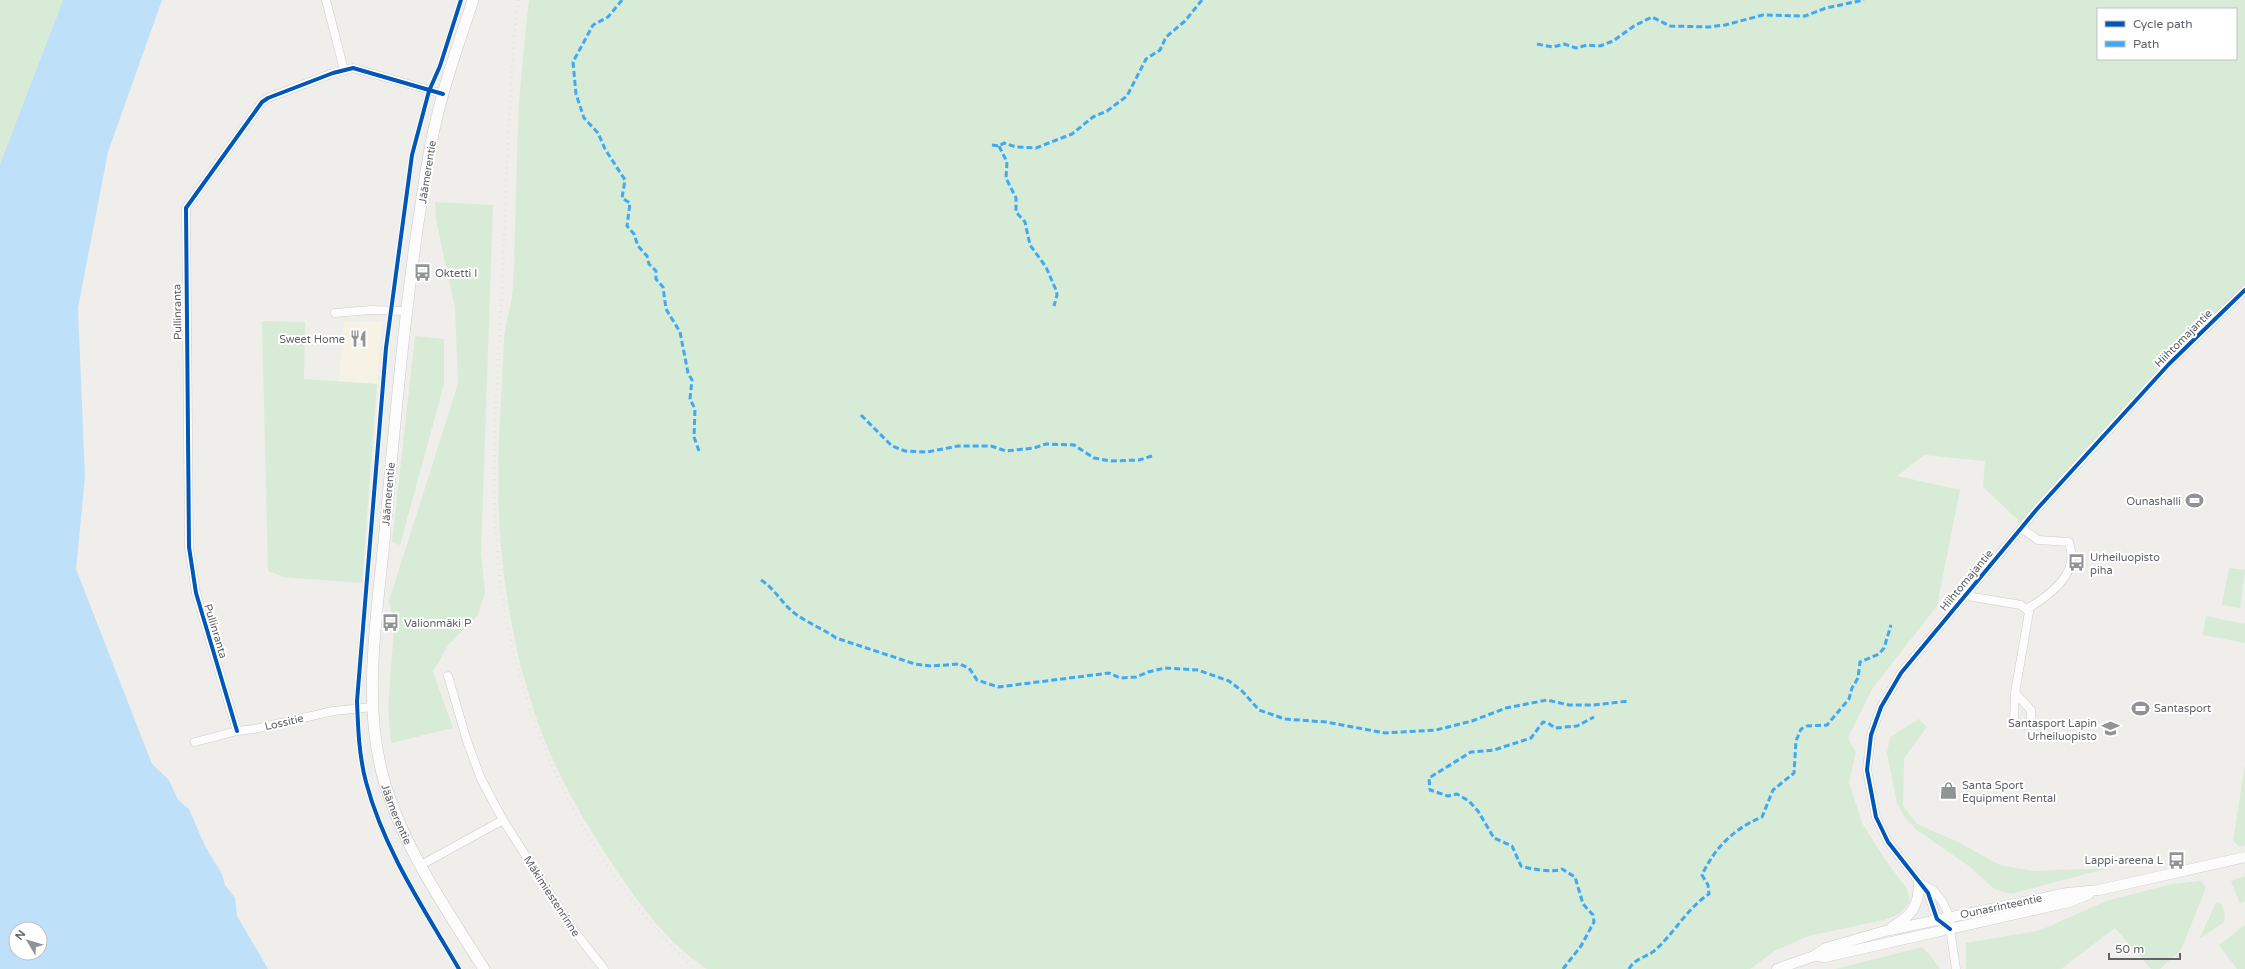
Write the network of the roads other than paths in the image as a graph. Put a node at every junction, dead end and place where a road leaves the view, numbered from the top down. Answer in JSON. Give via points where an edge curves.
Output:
{"nodes":[{"id":1,"x":326,"y":0,"type":"edge"},
{"id":2,"x":473,"y":0,"type":"edge"},
{"id":3,"x":344,"y":70,"type":"junction"},
{"id":4,"x":443,"y":94,"type":"junction"},
{"id":5,"x":2245,"y":290,"type":"edge"},
{"id":6,"x":406,"y":311,"type":"junction"},
{"id":7,"x":335,"y":313,"type":"dead end"},
{"id":8,"x":2021,"y":528,"type":"junction"},
{"id":9,"x":1966,"y":594,"type":"junction"},
{"id":10,"x":2027,"y":609,"type":"junction"},
{"id":11,"x":448,"y":676,"type":"dead end"},
{"id":12,"x":2015,"y":693,"type":"dead end"},
{"id":13,"x":374,"y":707,"type":"junction"},
{"id":14,"x":236,"y":731,"type":"junction"},
{"id":15,"x":195,"y":742,"type":"dead end"},
{"id":16,"x":503,"y":820,"type":"junction"},
{"id":17,"x":2245,"y":857,"type":"edge"},
{"id":18,"x":421,"y":865,"type":"junction"},
{"id":19,"x":1919,"y":882,"type":"junction"},
{"id":20,"x":2099,"y":890,"type":"junction"},
{"id":21,"x":1950,"y":917,"type":"junction"},
{"id":22,"x":1937,"y":919,"type":"junction"},
{"id":23,"x":1950,"y":929,"type":"junction"},
{"id":24,"x":1885,"y":931,"type":"junction"},
{"id":25,"x":1814,"y":956,"type":"junction"},
{"id":26,"x":484,"y":969,"type":"edge"},
{"id":27,"x":604,"y":969,"type":"edge"},
{"id":28,"x":1778,"y":969,"type":"edge"},
{"id":29,"x":1956,"y":969,"type":"edge"}],
"edges":[{"from":1,"to":3,"type":"street"},
{"from":2,"to":4,"type":"main road","name":"Jäämerentie"},
{"from":3,"to":4,"type":"street","name":"Pullinranta","via":[[359,69]]},
{"from":3,"to":14,"type":"street","name":"Pullinranta","via":[[262,102],[186,208],[191,570]]},
{"from":4,"to":6,"type":"main road","name":"Jäämerentie","via":[[429,151]]},
{"from":5,"to":8,"type":"street","name":"Hiihtomajantie","via":[[2169,364]]},
{"from":6,"to":7,"type":"street"},
{"from":6,"to":13,"type":"main road","name":"Jäämerentie","via":[[375,650]]},
{"from":8,"to":9,"type":"street","name":"Hiihtomajantie"},
{"from":8,"to":10,"type":"street","via":[[2038,540],[2069,542],[2071,562],[2064,578]]},
{"from":9,"to":10,"type":"street","via":[[2021,605]]},
{"from":9,"to":19,"type":"street","name":"Hiihtomajantie","via":[[1891,687],[1871,735],[1867,770],[1876,817],[1888,842]]},
{"from":10,"to":12,"type":"street","via":[[2029,612]]},
{"from":11,"to":16,"type":"street","name":"Mäkimiestenrinne","via":[[481,779]]},
{"from":13,"to":14,"type":"street","name":"Lossitie","via":[[333,712]]},
{"from":13,"to":18,"type":"main road","name":"Jäämerentie","via":[[374,724],[383,774],[391,799]]},
{"from":14,"to":15,"type":"street","name":"Lossitie"},
{"from":16,"to":18,"type":"street"},
{"from":16,"to":27,"type":"street","name":"Mäkimiestenrinne","via":[[572,928]]},
{"from":17,"to":20,"type":"street","name":"Ounasrinteentie"},
{"from":18,"to":26,"type":"main road","name":"Jäämerentie"},
{"from":19,"to":21,"type":"street","name":"Hiihtomajantie","via":[[1934,891]]},
{"from":19,"to":22,"type":"street","name":"Hiihtomajantie","via":[[1932,901]]},
{"from":19,"to":24,"type":"street","via":[[1918,902],[1914,908],[1898,924]]},
{"from":20,"to":21,"type":"street","name":"Ounasrinteentie","via":[[2067,893]]},
{"from":20,"to":23,"type":"street","name":"Ounasrinteentie","via":[[2069,902]]},
{"from":21,"to":22,"type":"street","name":"Ounasrinteentie"},
{"from":21,"to":23,"type":"street","name":"Hiihtomajantie"},
{"from":22,"to":23,"type":"street"},
{"from":22,"to":24,"type":"street","name":"Ounasrinteentie"},
{"from":23,"to":25,"type":"street","name":"Ounasrinteentie","via":[[1825,957]]},
{"from":23,"to":29,"type":"street","name":"Hiihtomajantie"},
{"from":24,"to":25,"type":"street","name":"Ounasrinteentie","via":[[1826,948]]},
{"from":25,"to":28,"type":"street","name":"Ounasrinteentie"}]}
